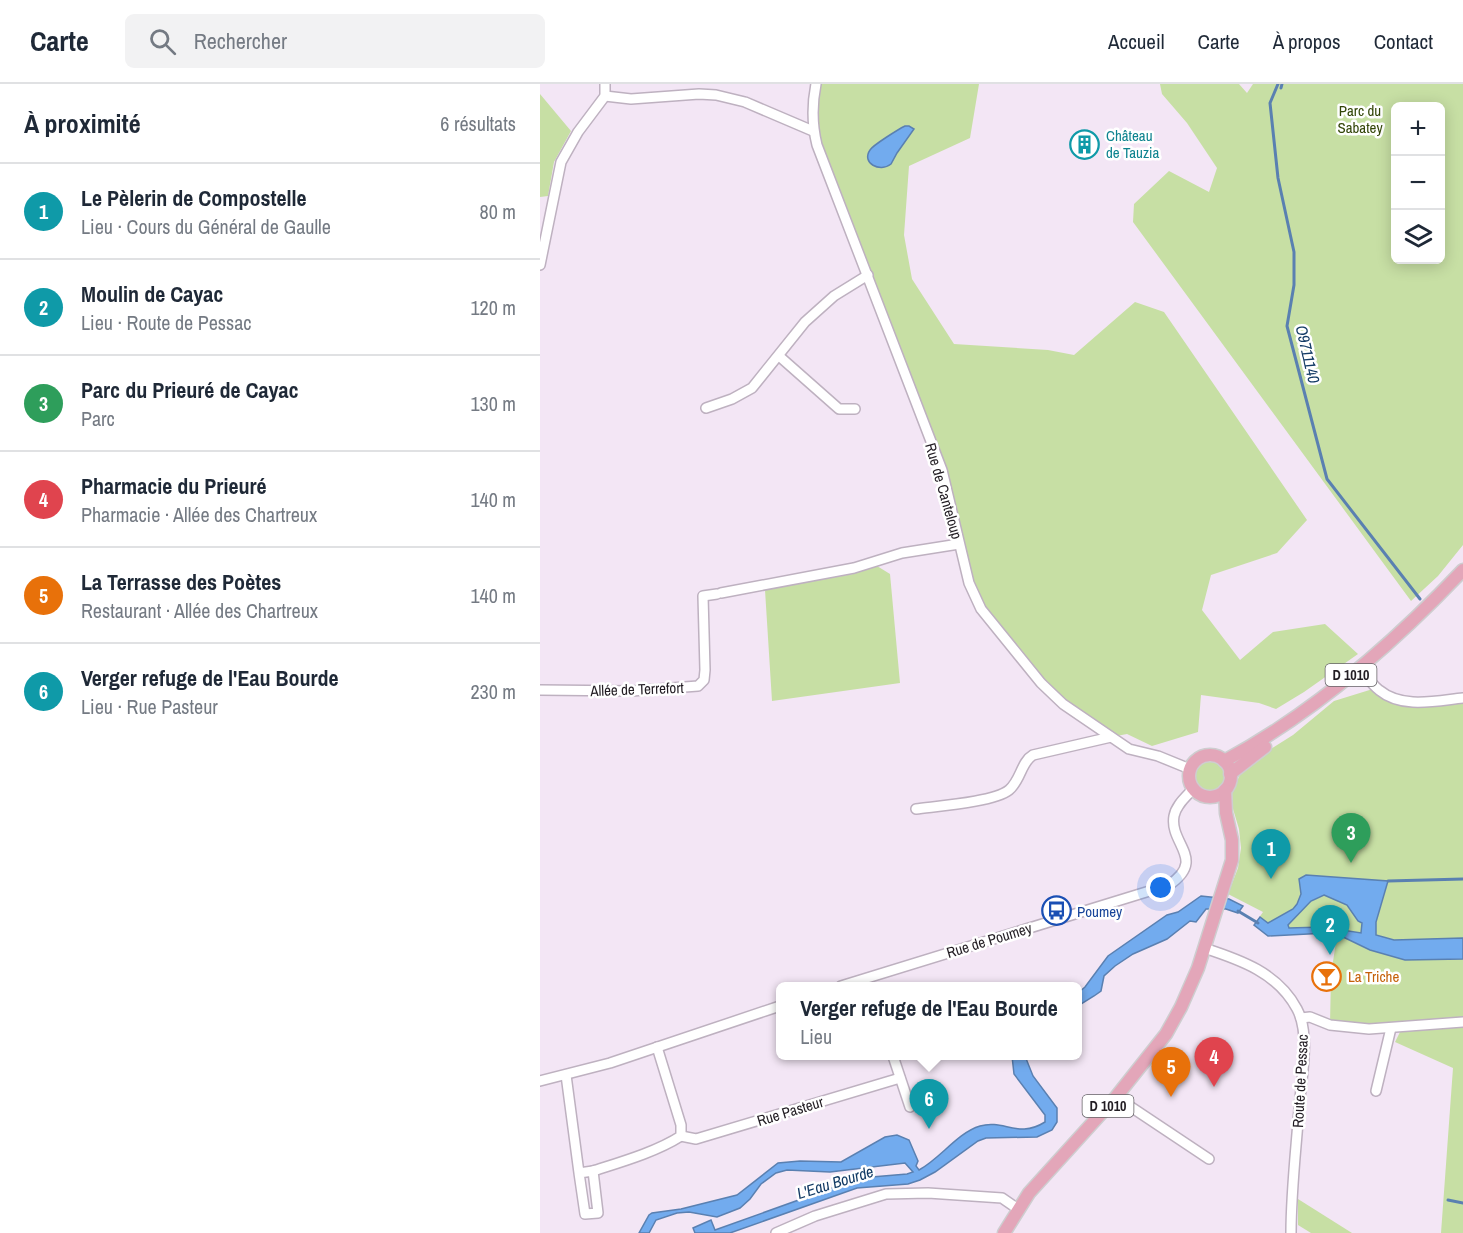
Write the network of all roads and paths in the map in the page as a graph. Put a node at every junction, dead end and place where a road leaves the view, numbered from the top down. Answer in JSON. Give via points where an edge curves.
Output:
{"nodes":[{"id":1,"x":605,"y":84,"type":"edge"},
{"id":2,"x":816,"y":84,"type":"edge"},
{"id":3,"x":605,"y":96,"type":"junction"},
{"id":4,"x":813,"y":131,"type":"junction"},
{"id":5,"x":540,"y":265,"type":"edge"},
{"id":6,"x":868,"y":275,"type":"junction"},
{"id":7,"x":779,"y":356,"type":"junction"},
{"id":8,"x":706,"y":408,"type":"dead end"},
{"id":9,"x":855,"y":409,"type":"dead end"},
{"id":10,"x":959,"y":544,"type":"junction"},
{"id":11,"x":1463,"y":570,"type":"edge"},
{"id":12,"x":1463,"y":577,"type":"edge"},
{"id":13,"x":1362,"y":671,"type":"junction"},
{"id":14,"x":540,"y":690,"type":"edge"},
{"id":15,"x":1463,"y":698,"type":"edge"},
{"id":16,"x":1111,"y":737,"type":"junction"},
{"id":17,"x":1224,"y":761,"type":"junction"},
{"id":18,"x":1190,"y":769,"type":"junction"},
{"id":19,"x":1230,"y":774,"type":"junction"},
{"id":20,"x":1193,"y":789,"type":"junction"},
{"id":21,"x":1225,"y":790,"type":"junction"},
{"id":22,"x":1212,"y":797,"type":"junction"},
{"id":23,"x":916,"y":809,"type":"dead end"},
{"id":24,"x":1226,"y":813,"type":"junction"},
{"id":25,"x":1204,"y":948,"type":"junction"},
{"id":26,"x":871,"y":982,"type":"edge"},
{"id":27,"x":776,"y":1007,"type":"edge"},
{"id":28,"x":1301,"y":1018,"type":"junction"},
{"id":29,"x":1463,"y":1022,"type":"edge"},
{"id":30,"x":1391,"y":1028,"type":"junction"},
{"id":31,"x":657,"y":1047,"type":"junction"},
{"id":32,"x":894,"y":1060,"type":"edge"},
{"id":33,"x":566,"y":1075,"type":"junction"},
{"id":34,"x":900,"y":1078,"type":"junction"},
{"id":35,"x":540,"y":1081,"type":"edge"},
{"id":36,"x":1376,"y":1090,"type":"dead end"},
{"id":37,"x":1116,"y":1097,"type":"junction"},
{"id":38,"x":910,"y":1107,"type":"dead end"},
{"id":39,"x":681,"y":1136,"type":"junction"},
{"id":40,"x":1209,"y":1159,"type":"dead end"},
{"id":41,"x":593,"y":1171,"type":"junction"},
{"id":42,"x":579,"y":1173,"type":"junction"},
{"id":43,"x":1018,"y":1209,"type":"junction"},
{"id":44,"x":776,"y":1233,"type":"edge"},
{"id":45,"x":1004,"y":1233,"type":"edge"},
{"id":46,"x":1291,"y":1233,"type":"edge"}],
"edges":[{"from":1,"to":3,"type":"street"},
{"from":2,"to":4,"type":"street","name":"Rue de Canteloup"},
{"from":3,"to":4,"type":"street","via":[[631,99],[716,95],[745,102]]},
{"from":3,"to":5,"type":"street","via":[[561,162]]},
{"from":4,"to":6,"type":"street","name":"Rue de Canteloup"},
{"from":6,"to":7,"type":"street","via":[[821,307]]},
{"from":6,"to":10,"type":"street","name":"Rue de Canteloup","via":[[942,470]]},
{"from":7,"to":8,"type":"street","via":[[752,388]]},
{"from":7,"to":9,"type":"street","via":[[839,409]]},
{"from":10,"to":14,"type":"street","name":"Allée de Terrefort","via":[[703,596],[705,670],[704,680],[698,686],[632,691]]},
{"from":10,"to":16,"type":"street","name":"Rue de Canteloup","via":[[969,583],[981,609],[1050,692]]},
{"from":11,"to":13,"type":"main road","number":"D 1010"},
{"from":12,"to":13,"type":"main road","number":"D 1010","via":[[1418,625]]},
{"from":13,"to":15,"type":"street","via":[[1392,699],[1408,702]]},
{"from":13,"to":17,"type":"main road","number":"D 1010"},
{"from":13,"to":19,"type":"main road","number":"D 1010","via":[[1300,724]]},
{"from":16,"to":18,"type":"street","name":"Rue de Canteloup","via":[[1137,752]]},
{"from":16,"to":23,"type":"street","via":[[1033,755],[1012,787],[999,796]]},
{"from":17,"to":18,"type":"main road","via":[[1207,756]]},
{"from":17,"to":19,"type":"main road"},
{"from":18,"to":20,"type":"main road"},
{"from":19,"to":21,"type":"main road"},
{"from":20,"to":22,"type":"main road"},
{"from":20,"to":26,"type":"street","name":"Rue de Poumey","via":[[1173,817],[1186,862],[1179,878],[1169,885]]},
{"from":21,"to":22,"type":"main road"},
{"from":21,"to":24,"type":"main road","number":"D 1010"},
{"from":22,"to":24,"type":"main road","number":"D 1010"},
{"from":24,"to":25,"type":"main road","number":"D 1010","via":[[1233,849]]},
{"from":25,"to":28,"type":"street","name":"Route de Pessac","via":[[1245,963],[1274,981]]},
{"from":25,"to":37,"type":"main road","number":"D 1010","via":[[1173,1022]]},
{"from":27,"to":31,"type":"street"},
{"from":28,"to":30,"type":"street","via":[[1310,1017],[1330,1025]]},
{"from":28,"to":46,"type":"street","name":"Route de Pessac","via":[[1304,1052]]},
{"from":29,"to":30,"type":"street"},
{"from":30,"to":36,"type":"street"},
{"from":31,"to":33,"type":"street"},
{"from":31,"to":39,"type":"street"},
{"from":32,"to":34,"type":"street"},
{"from":33,"to":35,"type":"street"},
{"from":33,"to":42,"type":"street"},
{"from":34,"to":38,"type":"street"},
{"from":34,"to":39,"type":"street","name":"Rue Pasteur","via":[[696,1139]]},
{"from":37,"to":40,"type":"street"},
{"from":37,"to":43,"type":"main road","number":"D 1010"},
{"from":39,"to":41,"type":"street","name":"Rue Pasteur"},
{"from":41,"to":42,"type":"street","name":"Rue Pasteur"},
{"from":41,"to":42,"type":"street","via":[[598,1213],[585,1214]]},
{"from":43,"to":44,"type":"street","via":[[1002,1198],[886,1194]]},
{"from":43,"to":45,"type":"main road","number":"D 1010"}]}
